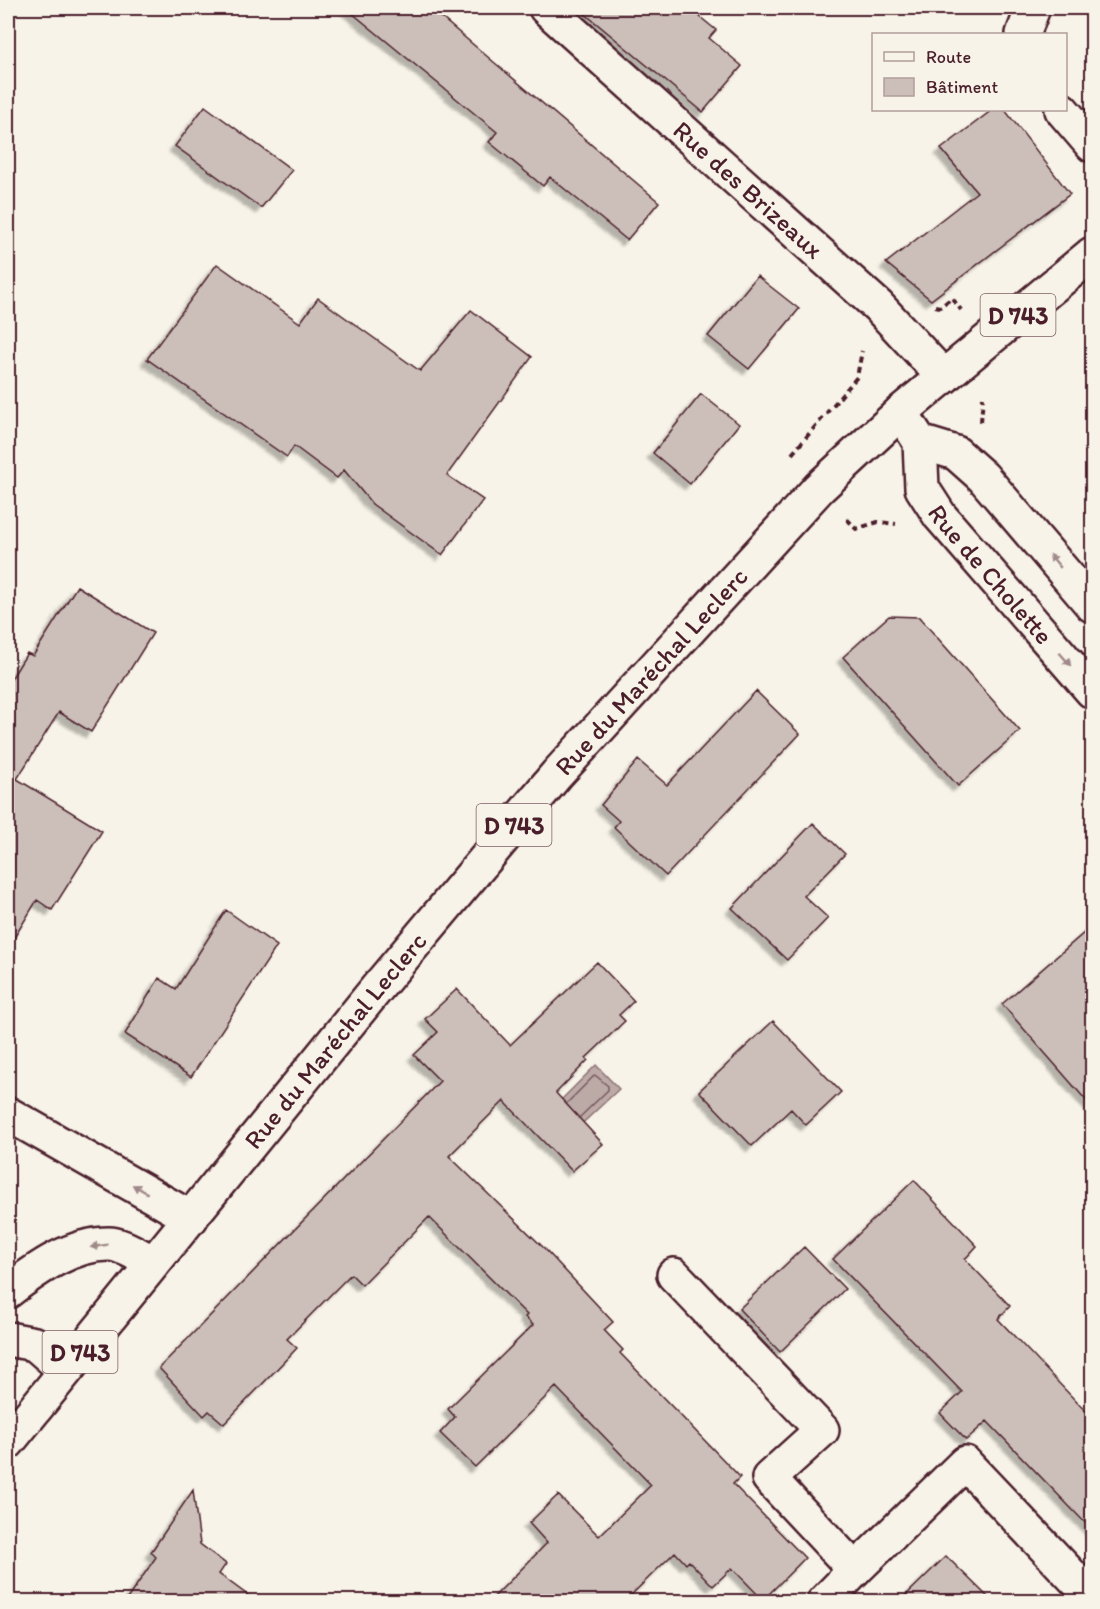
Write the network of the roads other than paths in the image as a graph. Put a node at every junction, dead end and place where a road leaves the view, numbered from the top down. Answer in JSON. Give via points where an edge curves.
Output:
{"nodes":[{"id":1,"x":546,"y":8,"type":"edge"},
{"id":2,"x":1033,"y":8,"type":"edge"},
{"id":3,"x":1023,"y":33,"type":"edge"},
{"id":4,"x":1063,"y":111,"type":"edge"},
{"id":5,"x":1092,"y":146,"type":"edge"},
{"id":6,"x":1092,"y":254,"type":"edge"},
{"id":7,"x":944,"y":377,"type":"junction"},
{"id":8,"x":901,"y":412,"type":"junction"},
{"id":9,"x":920,"y":442,"type":"junction"},
{"id":10,"x":1092,"y":605,"type":"edge"},
{"id":11,"x":1092,"y":691,"type":"edge"},
{"id":12,"x":8,"y":1114,"type":"edge"},
{"id":13,"x":191,"y":1218,"type":"junction"},
{"id":14,"x":153,"y":1262,"type":"junction"},
{"id":15,"x":674,"y":1275,"type":"dead end"},
{"id":16,"x":8,"y":1291,"type":"edge"},
{"id":17,"x":8,"y":1339,"type":"edge"},
{"id":18,"x":65,"y":1370,"type":"junction"},
{"id":19,"x":8,"y":1442,"type":"edge"},
{"id":20,"x":855,"y":1570,"type":"junction"},
{"id":21,"x":1092,"y":1597,"type":"edge"},
{"id":22,"x":824,"y":1602,"type":"edge"}],
"edges":[{"from":1,"to":7,"type":"street","name":"Rue des Brizeaux","via":[[878,306]]},
{"from":2,"to":3,"type":"street"},
{"from":4,"to":5,"type":"street"},
{"from":6,"to":7,"type":"street","name":"Rue du Maréchal Leclerc","number":"D 743"},
{"from":7,"to":8,"type":"street","name":"Rue du Maréchal Leclerc","number":"D 743"},
{"from":8,"to":9,"type":"street","name":"Rue de Cholette"},
{"from":8,"to":13,"type":"street","name":"Rue du Maréchal Leclerc","number":"D 743","via":[[819,488],[557,774]]},
{"from":10,"to":9,"type":"street","name":"Rue de Cholette","one_way":true,"via":[[983,477],[956,453]]},
{"from":9,"to":11,"type":"street","name":"Rue de Cholette","one_way":true,"via":[[922,488],[940,516]]},
{"from":13,"to":12,"type":"street","one_way":true},
{"from":13,"to":14,"type":"street","name":"Rue du Maréchal Leclerc","number":"D 743"},
{"from":14,"to":16,"type":"street","one_way":true,"via":[[111,1243],[80,1249],[41,1266]]},
{"from":14,"to":18,"type":"street","name":"Rue du Maréchal Leclerc","number":"D 743"},
{"from":15,"to":20,"type":"street","via":[[822,1430],[769,1478]]},
{"from":17,"to":18,"type":"street","via":[[35,1344]]},
{"from":18,"to":19,"type":"street","name":"Rue du Maréchal Leclerc","number":"D 743"},
{"from":20,"to":21,"type":"street","via":[[965,1463]]},
{"from":20,"to":22,"type":"street"}]}
